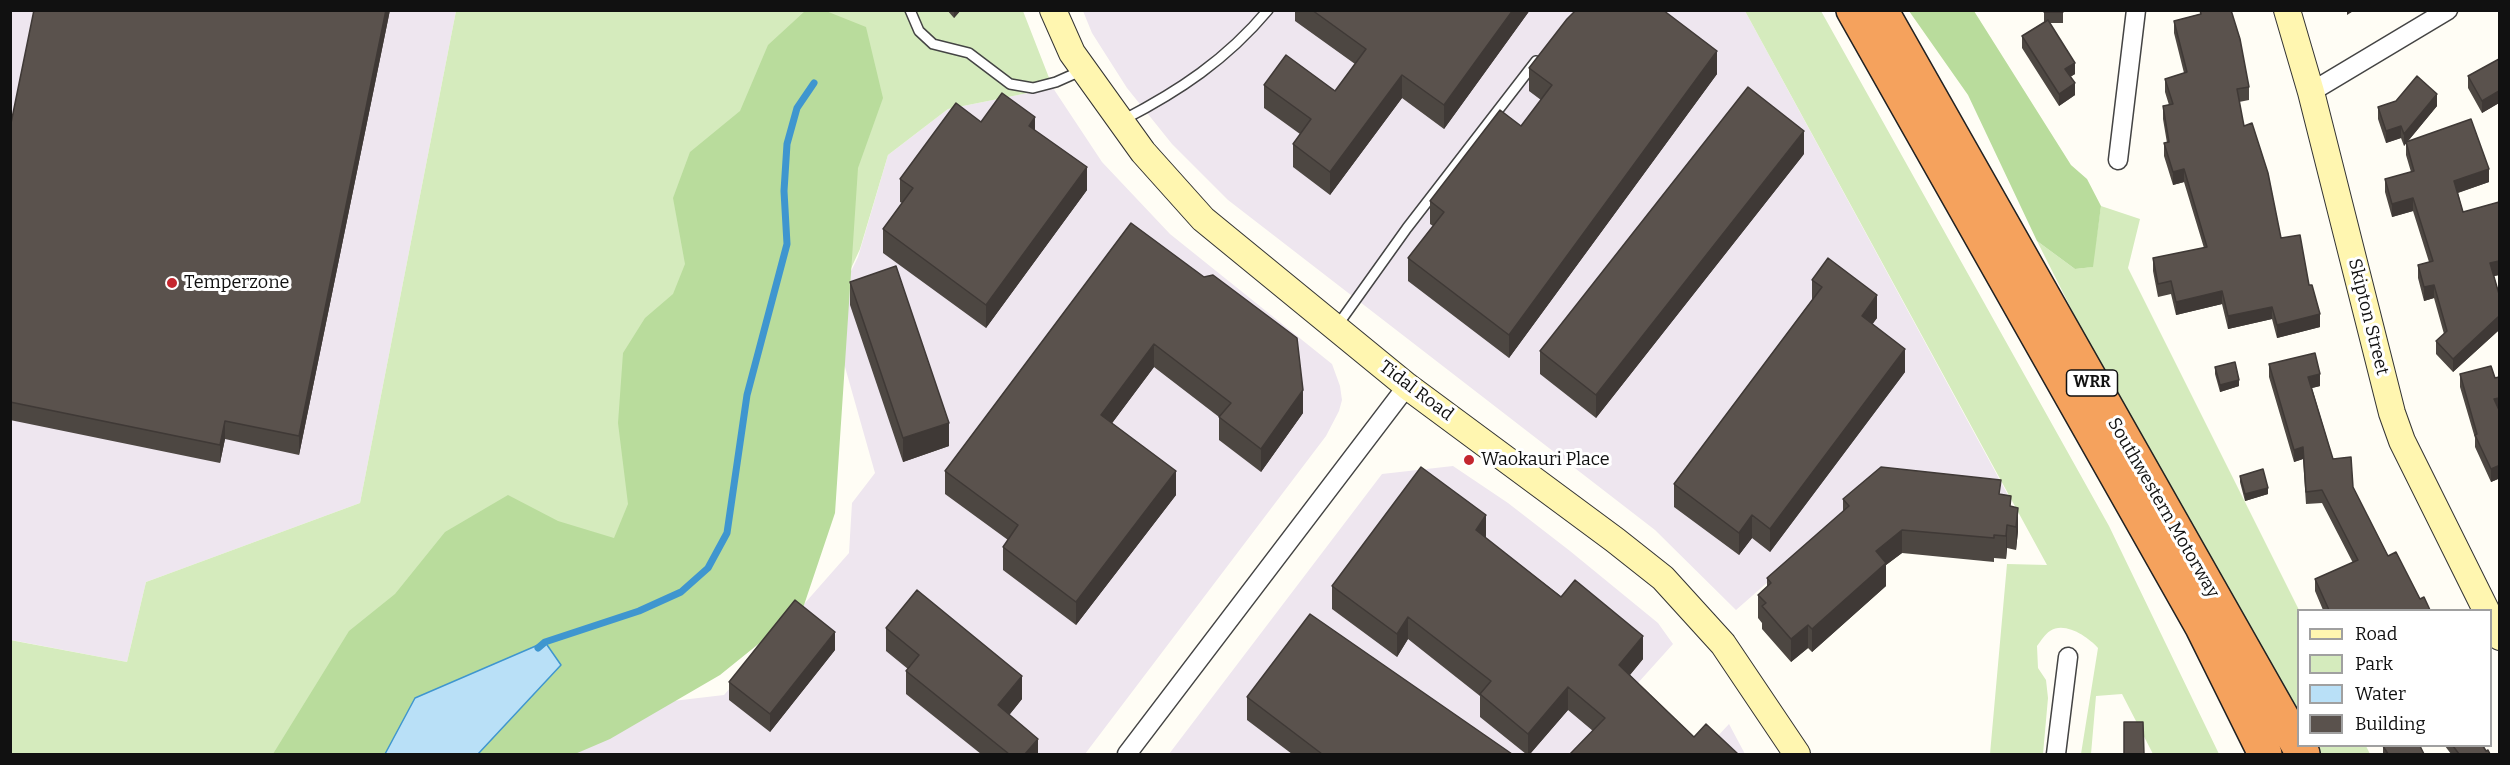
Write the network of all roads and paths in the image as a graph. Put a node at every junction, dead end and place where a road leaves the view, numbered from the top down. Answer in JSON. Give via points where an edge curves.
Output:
{"nodes":[{"id":1,"x":910,"y":10,"type":"edge"},
{"id":2,"x":1053,"y":10,"type":"edge"},
{"id":3,"x":1268,"y":10,"type":"edge"},
{"id":4,"x":1853,"y":10,"type":"edge"},
{"id":5,"x":1881,"y":10,"type":"edge"},
{"id":6,"x":2136,"y":10,"type":"edge"},
{"id":7,"x":2287,"y":10,"type":"edge"},
{"id":8,"x":2448,"y":10,"type":"edge"},
{"id":9,"x":1541,"y":57,"type":"edge"},
{"id":10,"x":1083,"y":69,"type":"junction"},
{"id":11,"x":2311,"y":92,"type":"junction"},
{"id":12,"x":1121,"y":121,"type":"junction"},
{"id":13,"x":2118,"y":160,"type":"dead end"},
{"id":14,"x":1335,"y":329,"type":"junction"},
{"id":15,"x":1407,"y":386,"type":"junction"},
{"id":16,"x":2486,"y":609,"type":"edge"},
{"id":17,"x":2492,"y":623,"type":"edge"},
{"id":18,"x":2499,"y":638,"type":"edge"},
{"id":19,"x":2068,"y":657,"type":"dead end"},
{"id":20,"x":2297,"y":743,"type":"edge"},
{"id":21,"x":1127,"y":754,"type":"edge"},
{"id":22,"x":1797,"y":754,"type":"edge"},
{"id":23,"x":2056,"y":754,"type":"edge"},
{"id":24,"x":2265,"y":754,"type":"edge"}],
"edges":[{"from":1,"to":10,"type":"lane","via":[[920,31],[933,44],[969,52],[1010,84],[1033,88]]},
{"from":2,"to":10,"type":"main road","name":"Tidal Road"},
{"from":3,"to":12,"type":"lane","via":[[1215,64],[1168,97]]},
{"from":4,"to":24,"type":"highway","name":"Southwestern Motorway","number":"WRR","via":[[2202,627]]},
{"from":5,"to":20,"type":"highway","name":"Southwestern Motorway","number":"WRR"},
{"from":6,"to":13,"type":"street"},
{"from":7,"to":11,"type":"main road","name":"Skipton Street"},
{"from":8,"to":11,"type":"street"},
{"from":9,"to":14,"type":"lane","via":[[1421,210]]},
{"from":10,"to":12,"type":"main road","name":"Tidal Road"},
{"from":11,"to":16,"type":"main road","name":"Skipton Street","via":[[2392,413],[2402,441]]},
{"from":12,"to":14,"type":"main road","name":"Tidal Road","via":[[1143,152],[1203,219]]},
{"from":14,"to":15,"type":"main road","name":"Tidal Road"},
{"from":15,"to":21,"type":"street"},
{"from":15,"to":22,"type":"main road","name":"Tidal Road","via":[[1663,578],[1723,644]]},
{"from":17,"to":18,"type":"main road"},
{"from":19,"to":23,"type":"street"}]}
